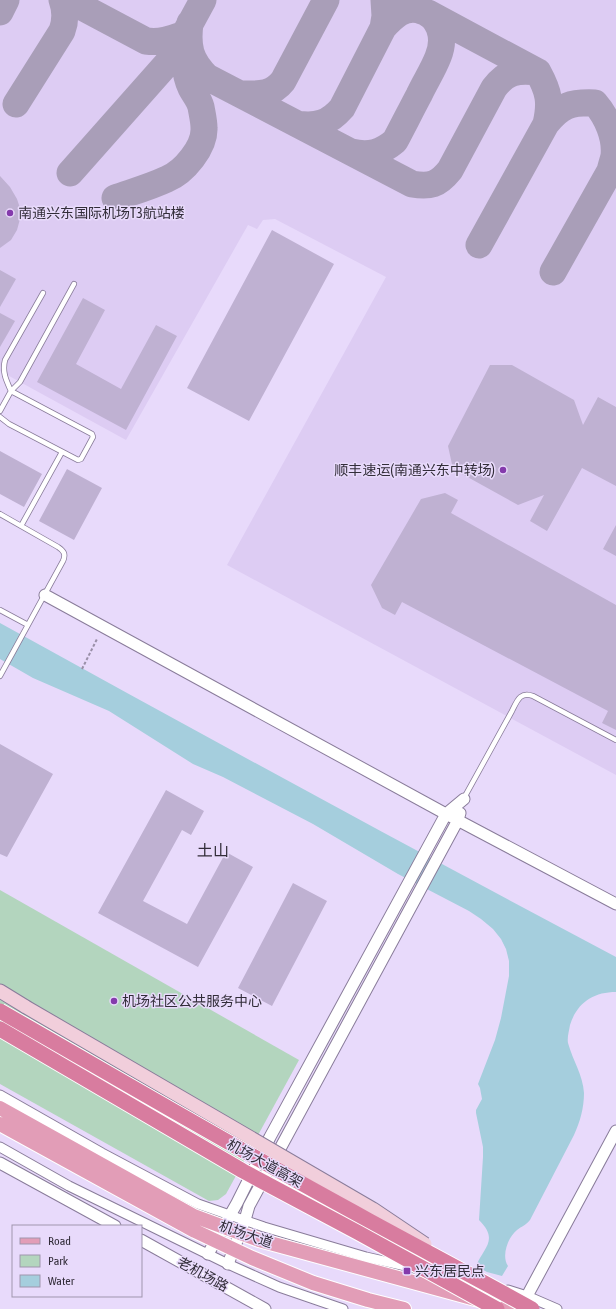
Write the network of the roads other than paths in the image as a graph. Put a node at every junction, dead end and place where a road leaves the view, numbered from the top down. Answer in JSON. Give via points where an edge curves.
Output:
{"nodes":[{"id":1,"x":74,"y":284,"type":"dead end"},
{"id":2,"x":43,"y":293,"type":"dead end"},
{"id":3,"x":11,"y":390,"type":"junction"},
{"id":4,"x":0,"y":411,"type":"edge"},
{"id":5,"x":0,"y":417,"type":"edge"},
{"id":6,"x":62,"y":452,"type":"junction"},
{"id":7,"x":0,"y":514,"type":"edge"},
{"id":8,"x":21,"y":526,"type":"junction"},
{"id":9,"x":45,"y":595,"type":"junction"},
{"id":10,"x":0,"y":610,"type":"edge"},
{"id":11,"x":28,"y":625,"type":"junction"},
{"id":12,"x":1,"y":674,"type":"edge"},
{"id":13,"x":616,"y":740,"type":"edge"},
{"id":14,"x":464,"y":799,"type":"junction"},
{"id":15,"x":446,"y":814,"type":"junction"},
{"id":16,"x":458,"y":820,"type":"junction"},
{"id":17,"x":616,"y":904,"type":"edge"},
{"id":18,"x":0,"y":991,"type":"edge"},
{"id":19,"x":0,"y":1011,"type":"edge"},
{"id":20,"x":0,"y":1029,"type":"edge"},
{"id":21,"x":0,"y":1095,"type":"edge"},
{"id":22,"x":0,"y":1108,"type":"edge"},
{"id":23,"x":0,"y":1124,"type":"edge"},
{"id":24,"x":616,"y":1132,"type":"edge"},
{"id":25,"x":0,"y":1147,"type":"edge"},
{"id":26,"x":0,"y":1163,"type":"edge"},
{"id":27,"x":227,"y":1221,"type":"junction"},
{"id":28,"x":113,"y":1225,"type":"edge"},
{"id":29,"x":243,"y":1227,"type":"junction"},
{"id":30,"x":142,"y":1241,"type":"edge"},
{"id":31,"x":216,"y":1241,"type":"junction"},
{"id":32,"x":234,"y":1250,"type":"junction"},
{"id":33,"x":208,"y":1254,"type":"junction"},
{"id":34,"x":228,"y":1264,"type":"junction"},
{"id":35,"x":463,"y":1270,"type":"junction"},
{"id":36,"x":530,"y":1302,"type":"edge"},
{"id":37,"x":265,"y":1309,"type":"edge"},
{"id":38,"x":343,"y":1309,"type":"edge"},
{"id":39,"x":404,"y":1309,"type":"edge"},
{"id":40,"x":497,"y":1309,"type":"edge"},
{"id":41,"x":512,"y":1309,"type":"edge"},
{"id":42,"x":520,"y":1309,"type":"edge"},
{"id":43,"x":557,"y":1309,"type":"edge"}],
"edges":[{"from":1,"to":3,"type":"lane","via":[[20,382]]},
{"from":2,"to":3,"type":"lane","via":[[5,360],[3,368]]},
{"from":3,"to":4,"type":"lane"},
{"from":3,"to":6,"type":"lane","via":[[92,434],[93,437],[82,459],[78,460]]},
{"from":5,"to":6,"type":"lane"},
{"from":6,"to":8,"type":"lane"},
{"from":7,"to":8,"type":"lane"},
{"from":8,"to":9,"type":"lane","via":[[64,552],[63,561]]},
{"from":9,"to":11,"type":"lane"},
{"from":9,"to":15,"type":"street"},
{"from":10,"to":11,"type":"lane"},
{"from":11,"to":12,"type":"lane"},
{"from":13,"to":14,"type":"lane","via":[[525,694],[517,700]]},
{"from":14,"to":15,"type":"street"},
{"from":14,"to":16,"type":"street"},
{"from":15,"to":16,"type":"street"},
{"from":15,"to":27,"type":"street"},
{"from":16,"to":17,"type":"street"},
{"from":16,"to":29,"type":"street","via":[[249,1206]]},
{"from":18,"to":35,"type":"main road","bridge":true,"via":[[374,1209]]},
{"from":19,"to":35,"type":"highway","name":"机场大道高架","bridge":true,"via":[[307,1186]]},
{"from":20,"to":40,"type":"highway","bridge":true,"via":[[244,1171]]},
{"from":21,"to":27,"type":"street"},
{"from":22,"to":27,"type":"main road","name":"机场大道","via":[[194,1216]]},
{"from":23,"to":31,"type":"main road","name":"机场大道"},
{"from":24,"to":36,"type":"street"},
{"from":25,"to":33,"type":"street","via":[[69,1186]]},
{"from":26,"to":28,"type":"street"},
{"from":27,"to":29,"type":"main road","name":"机场大道"},
{"from":27,"to":31,"type":"street"},
{"from":29,"to":32,"type":"street"},
{"from":29,"to":36,"type":"street","via":[[366,1257]]},
{"from":29,"to":41,"type":"main road","name":"机场大道","via":[[259,1240]]},
{"from":30,"to":37,"type":"street","name":"老机场路"},
{"from":31,"to":32,"type":"main road","name":"机场大道"},
{"from":31,"to":33,"type":"street"},
{"from":32,"to":34,"type":"street"},
{"from":32,"to":39,"type":"main road","name":"机场大道","via":[[313,1283]]},
{"from":33,"to":34,"type":"street"},
{"from":34,"to":38,"type":"street","via":[[278,1287]]},
{"from":35,"to":36,"type":"highway","name":"机场大道高架","bridge":true},
{"from":36,"to":42,"type":"street"},
{"from":36,"to":43,"type":"street"}]}
